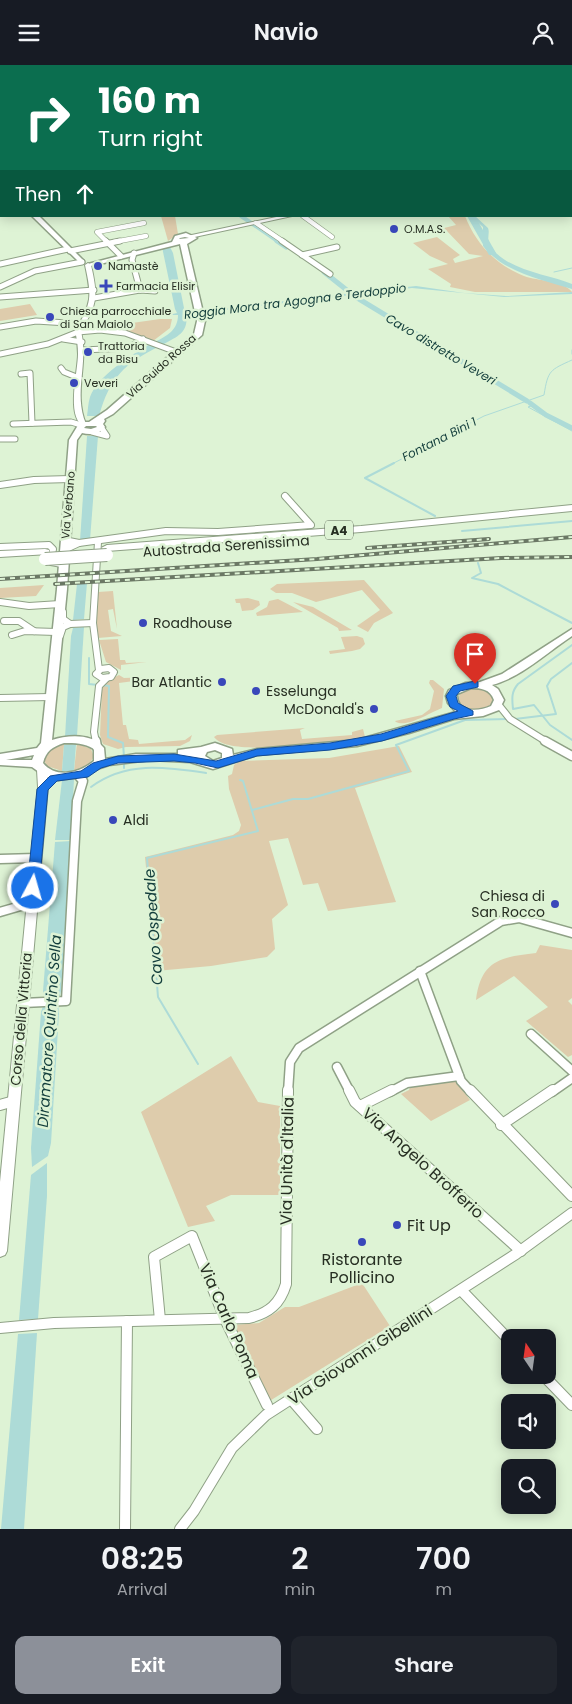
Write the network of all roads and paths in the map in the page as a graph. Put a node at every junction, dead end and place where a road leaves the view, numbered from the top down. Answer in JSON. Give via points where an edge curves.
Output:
{"nodes":[{"id":1,"x":36,"y":217,"type":"edge"},
{"id":2,"x":285,"y":217,"type":"edge"},
{"id":3,"x":304,"y":217,"type":"edge"},
{"id":4,"x":144,"y":223,"type":"dead end"},
{"id":5,"x":253,"y":224,"type":"junction"},
{"id":6,"x":146,"y":236,"type":"dead end"},
{"id":7,"x":332,"y":237,"type":"dead end"},
{"id":8,"x":184,"y":242,"type":"junction"},
{"id":9,"x":108,"y":243,"type":"junction"},
{"id":10,"x":337,"y":247,"type":"dead end"},
{"id":11,"x":70,"y":251,"type":"junction"},
{"id":12,"x":302,"y":255,"type":"junction"},
{"id":13,"x":121,"y":256,"type":"junction"},
{"id":14,"x":133,"y":256,"type":"junction"},
{"id":15,"x":187,"y":261,"type":"junction"},
{"id":16,"x":0,"y":263,"type":"edge"},
{"id":17,"x":88,"y":263,"type":"junction"},
{"id":18,"x":330,"y":274,"type":"dead end"},
{"id":19,"x":2,"y":284,"type":"edge"},
{"id":20,"x":94,"y":290,"type":"junction"},
{"id":21,"x":140,"y":290,"type":"junction"},
{"id":22,"x":155,"y":291,"type":"dead end"},
{"id":23,"x":0,"y":297,"type":"edge"},
{"id":24,"x":94,"y":298,"type":"junction"},
{"id":25,"x":83,"y":324,"type":"junction"},
{"id":26,"x":0,"y":327,"type":"edge"},
{"id":27,"x":199,"y":331,"type":"junction"},
{"id":28,"x":78,"y":332,"type":"junction"},
{"id":29,"x":63,"y":339,"type":"junction"},
{"id":30,"x":143,"y":339,"type":"junction"},
{"id":31,"x":82,"y":342,"type":"junction"},
{"id":32,"x":165,"y":347,"type":"junction"},
{"id":33,"x":82,"y":350,"type":"junction"},
{"id":34,"x":179,"y":353,"type":"junction"},
{"id":35,"x":0,"y":354,"type":"edge"},
{"id":36,"x":61,"y":368,"type":"dead end"},
{"id":37,"x":21,"y":374,"type":"dead end"},
{"id":38,"x":79,"y":378,"type":"junction"},
{"id":39,"x":32,"y":423,"type":"junction"},
{"id":40,"x":13,"y":424,"type":"dead end"},
{"id":41,"x":85,"y":428,"type":"junction"},
{"id":42,"x":0,"y":439,"type":"edge"},
{"id":43,"x":15,"y":439,"type":"dead end"},
{"id":44,"x":70,"y":479,"type":"junction"},
{"id":45,"x":0,"y":485,"type":"edge"},
{"id":46,"x":285,"y":496,"type":"dead end"},
{"id":47,"x":572,"y":508,"type":"edge"},
{"id":48,"x":572,"y":515,"type":"edge"},
{"id":49,"x":319,"y":526,"type":"dead end"},
{"id":50,"x":308,"y":527,"type":"junction"},
{"id":51,"x":65,"y":542,"type":"junction"},
{"id":52,"x":79,"y":543,"type":"junction"},
{"id":53,"x":0,"y":547,"type":"edge"},
{"id":54,"x":101,"y":547,"type":"junction"},
{"id":55,"x":47,"y":552,"type":"junction"},
{"id":56,"x":0,"y":554,"type":"edge"},
{"id":57,"x":0,"y":562,"type":"edge"},
{"id":58,"x":62,"y":564,"type":"junction"},
{"id":59,"x":0,"y":603,"type":"edge"},
{"id":60,"x":59,"y":605,"type":"junction"},
{"id":61,"x":4,"y":621,"type":"dead end"},
{"id":62,"x":90,"y":623,"type":"junction"},
{"id":63,"x":70,"y":624,"type":"junction"},
{"id":64,"x":34,"y":631,"type":"junction"},
{"id":65,"x":56,"y":632,"type":"junction"},
{"id":66,"x":572,"y":632,"type":"edge"},
{"id":67,"x":12,"y":635,"type":"dead end"},
{"id":68,"x":55,"y":644,"type":"junction"},
{"id":69,"x":518,"y":668,"type":"junction"},
{"id":70,"x":107,"y":678,"type":"dead end"},
{"id":71,"x":99,"y":679,"type":"junction"},
{"id":72,"x":481,"y":685,"type":"junction"},
{"id":73,"x":496,"y":693,"type":"junction"},
{"id":74,"x":50,"y":697,"type":"junction"},
{"id":75,"x":0,"y":698,"type":"edge"},
{"id":76,"x":451,"y":701,"type":"junction"},
{"id":77,"x":498,"y":704,"type":"junction"},
{"id":78,"x":470,"y":713,"type":"junction"},
{"id":79,"x":431,"y":722,"type":"junction"},
{"id":80,"x":48,"y":727,"type":"junction"},
{"id":81,"x":78,"y":740,"type":"junction"},
{"id":82,"x":62,"y":741,"type":"junction"},
{"id":83,"x":98,"y":747,"type":"junction"},
{"id":84,"x":41,"y":750,"type":"junction"},
{"id":85,"x":226,"y":754,"type":"junction"},
{"id":86,"x":124,"y":756,"type":"junction"},
{"id":87,"x":202,"y":756,"type":"junction"},
{"id":88,"x":572,"y":756,"type":"edge"},
{"id":89,"x":0,"y":757,"type":"edge"},
{"id":90,"x":0,"y":763,"type":"edge"},
{"id":91,"x":97,"y":765,"type":"junction"},
{"id":92,"x":41,"y":768,"type":"junction"},
{"id":93,"x":76,"y":775,"type":"junction"},
{"id":94,"x":61,"y":776,"type":"junction"},
{"id":95,"x":43,"y":787,"type":"junction"},
{"id":96,"x":36,"y":858,"type":"junction"},
{"id":97,"x":0,"y":859,"type":"edge"},
{"id":98,"x":31,"y":903,"type":"junction"},
{"id":99,"x":0,"y":912,"type":"edge"},
{"id":100,"x":572,"y":933,"type":"edge"},
{"id":101,"x":420,"y":971,"type":"junction"},
{"id":102,"x":23,"y":1003,"type":"junction"},
{"id":103,"x":531,"y":1034,"type":"dead end"},
{"id":104,"x":338,"y":1067,"type":"dead end"},
{"id":105,"x":572,"y":1071,"type":"edge"},
{"id":106,"x":458,"y":1076,"type":"junction"},
{"id":107,"x":572,"y":1078,"type":"edge"},
{"id":108,"x":14,"y":1101,"type":"junction"},
{"id":109,"x":0,"y":1105,"type":"edge"},
{"id":110,"x":360,"y":1106,"type":"junction"},
{"id":111,"x":501,"y":1125,"type":"junction"},
{"id":112,"x":3,"y":1169,"type":"edge"},
{"id":113,"x":572,"y":1196,"type":"edge"},
{"id":114,"x":572,"y":1213,"type":"edge"},
{"id":115,"x":0,"y":1251,"type":"edge"},
{"id":116,"x":521,"y":1251,"type":"junction"},
{"id":117,"x":461,"y":1290,"type":"junction"},
{"id":118,"x":225,"y":1319,"type":"junction"},
{"id":119,"x":160,"y":1320,"type":"junction"},
{"id":120,"x":127,"y":1321,"type":"junction"},
{"id":121,"x":0,"y":1328,"type":"edge"},
{"id":122,"x":501,"y":1332,"type":"edge"},
{"id":123,"x":552,"y":1384,"type":"edge"},
{"id":124,"x":291,"y":1399,"type":"junction"},
{"id":125,"x":267,"y":1405,"type":"dead end"},
{"id":126,"x":572,"y":1405,"type":"edge"},
{"id":127,"x":317,"y":1429,"type":"dead end"},
{"id":128,"x":125,"y":1529,"type":"edge"},
{"id":129,"x":180,"y":1529,"type":"edge"}],
"edges":[{"from":1,"to":11,"type":"main road"},
{"from":2,"to":5,"type":"street"},
{"from":3,"to":7,"type":"street"},
{"from":4,"to":9,"type":"street","via":[[97,232]]},
{"from":5,"to":8,"type":"street"},
{"from":5,"to":12,"type":"street"},
{"from":6,"to":9,"type":"street"},
{"from":8,"to":14,"type":"main road"},
{"from":8,"to":15,"type":"main road","name":"Via Guido Rossa"},
{"from":8,"to":15,"type":"main road","via":[[178,244]]},
{"from":9,"to":11,"type":"street"},
{"from":9,"to":13,"type":"street"},
{"from":10,"to":12,"type":"street"},
{"from":11,"to":16,"type":"street"},
{"from":11,"to":17,"type":"main road"},
{"from":12,"to":18,"type":"street"},
{"from":13,"to":14,"type":"main road"},
{"from":13,"to":17,"type":"main road"},
{"from":14,"to":21,"type":"street"},
{"from":15,"to":27,"type":"main road","name":"Via Guido Rossa","via":[[199,313]]},
{"from":17,"to":19,"type":"street","via":[[35,271]]},
{"from":17,"to":20,"type":"street"},
{"from":20,"to":23,"type":"street"},
{"from":20,"to":24,"type":"street"},
{"from":21,"to":22,"type":"street"},
{"from":21,"to":24,"type":"street"},
{"from":24,"to":25,"type":"street","via":[[94,307]]},
{"from":25,"to":26,"type":"street","via":[[38,321]]},
{"from":25,"to":28,"type":"street"},
{"from":27,"to":32,"type":"main road","via":[[180,346]]},
{"from":27,"to":34,"type":"main road","name":"Via Guido Rossa"},
{"from":28,"to":29,"type":"street"},
{"from":28,"to":30,"type":"street","via":[[111,330]]},
{"from":28,"to":31,"type":"street"},
{"from":29,"to":31,"type":"street"},
{"from":29,"to":35,"type":"street"},
{"from":30,"to":32,"type":"street"},
{"from":30,"to":33,"type":"street","via":[[128,348]]},
{"from":31,"to":33,"type":"street"},
{"from":32,"to":34,"type":"street"},
{"from":33,"to":38,"type":"street"},
{"from":34,"to":41,"type":"main road","name":"Via Guido Rossa","via":[[99,422]]},
{"from":36,"to":38,"type":"street"},
{"from":37,"to":39,"type":"street","via":[[30,373]]},
{"from":38,"to":41,"type":"street","via":[[77,411]]},
{"from":39,"to":40,"type":"street"},
{"from":39,"to":41,"type":"street","via":[[71,422]]},
{"from":41,"to":44,"type":"main road","name":"Via Verbano","via":[[77,440]]},
{"from":42,"to":43,"type":"street"},
{"from":44,"to":45,"type":"street"},
{"from":44,"to":51,"type":"main road","name":"Via Verbano"},
{"from":46,"to":50,"type":"street","via":[[310,522]]},
{"from":47,"to":54,"type":"highway","name":"Autostrada Serenissima","number":"A4","via":[[361,529]]},
{"from":48,"to":54,"type":"highway","name":"Autostrada Serenissima","number":"A4","via":[[348,537]]},
{"from":49,"to":50,"type":"street"},
{"from":50,"to":54,"type":"street","via":[[166,531]]},
{"from":51,"to":52,"type":"street"},
{"from":51,"to":52,"type":"street"},
{"from":51,"to":55,"type":"street"},
{"from":51,"to":58,"type":"main road"},
{"from":52,"to":54,"type":"street"},
{"from":53,"to":55,"type":"street","via":[[35,544]]},
{"from":54,"to":55,"type":"highway","name":"Autostrada Serenissima","number":"A4","bridge":true},
{"from":54,"to":62,"type":"street"},
{"from":55,"to":56,"type":"highway","name":"Autostrada Serenissima","number":"A4"},
{"from":55,"to":57,"type":"highway","name":"Autostrada Serenissima","number":"A4"},
{"from":55,"to":58,"type":"street","via":[[51,561]]},
{"from":58,"to":60,"type":"main road"},
{"from":59,"to":60,"type":"street"},
{"from":60,"to":63,"type":"street","via":[[63,619]]},
{"from":60,"to":65,"type":"main road"},
{"from":61,"to":64,"type":"street","via":[[19,621]]},
{"from":62,"to":63,"type":"street"},
{"from":62,"to":71,"type":"street","via":[[98,657]]},
{"from":63,"to":68,"type":"street","via":[[63,627]]},
{"from":64,"to":65,"type":"street"},
{"from":64,"to":67,"type":"street"},
{"from":65,"to":68,"type":"main road"},
{"from":66,"to":69,"type":"main road"},
{"from":68,"to":74,"type":"main road"},
{"from":69,"to":72,"type":"main road","via":[[498,680]]},
{"from":69,"to":73,"type":"main road"},
{"from":70,"to":71,"type":"street"},
{"from":71,"to":81,"type":"street","via":[[91,732]]},
{"from":71,"to":83,"type":"street","via":[[94,732]]},
{"from":72,"to":73,"type":"main road"},
{"from":72,"to":76,"type":"main road","via":[[456,689]]},
{"from":73,"to":77,"type":"main road"},
{"from":74,"to":75,"type":"street"},
{"from":74,"to":80,"type":"main road"},
{"from":76,"to":78,"type":"main road"},
{"from":76,"to":79,"type":"main road","via":[[448,709]]},
{"from":77,"to":78,"type":"main road","via":[[484,713]]},
{"from":77,"to":88,"type":"street","via":[[512,719]]},
{"from":78,"to":79,"type":"main road"},
{"from":79,"to":85,"type":"main road","via":[[357,743]]},
{"from":80,"to":82,"type":"main road"},
{"from":80,"to":84,"type":"main road","via":[[46,743]]},
{"from":81,"to":82,"type":"main road"},
{"from":81,"to":83,"type":"main road"},
{"from":82,"to":84,"type":"main road"},
{"from":83,"to":86,"type":"main road"},
{"from":83,"to":91,"type":"main road","via":[[101,758]]},
{"from":84,"to":89,"type":"main road"},
{"from":84,"to":92,"type":"main road","via":[[37,759]]},
{"from":85,"to":87,"type":"main road","via":[[212,746]]},
{"from":85,"to":87,"type":"main road","via":[[218,765]]},
{"from":86,"to":87,"type":"main road"},
{"from":86,"to":91,"type":"main road"},
{"from":90,"to":92,"type":"main road","via":[[34,764]]},
{"from":91,"to":93,"type":"main road"},
{"from":92,"to":94,"type":"main road"},
{"from":92,"to":95,"type":"main road","name":"Corso della Vittoria"},
{"from":93,"to":94,"type":"main road"},
{"from":93,"to":102,"type":"street","via":[[83,781],[77,801],[62,1001]]},
{"from":94,"to":95,"type":"main road"},
{"from":95,"to":96,"type":"main road","name":"Corso della Vittoria"},
{"from":96,"to":97,"type":"street"},
{"from":96,"to":98,"type":"main road","name":"Corso della Vittoria"},
{"from":98,"to":99,"type":"street"},
{"from":98,"to":102,"type":"main road","name":"Corso della Vittoria"},
{"from":100,"to":101,"type":"street","name":"Via Unità d'Italia","via":[[509,918]]},
{"from":101,"to":106,"type":"street"},
{"from":101,"to":118,"type":"street","name":"Via Unità d'Italia","via":[[298,1047],[290,1062],[286,1284],[283,1299],[263,1315]]},
{"from":102,"to":108,"type":"main road","name":"Corso della Vittoria"},
{"from":103,"to":105,"type":"street"},
{"from":104,"to":110,"type":"street","name":"Via Angelo Brofferio"},
{"from":106,"to":110,"type":"street","via":[[407,1083]]},
{"from":106,"to":111,"type":"street"},
{"from":107,"to":111,"type":"street"},
{"from":108,"to":109,"type":"street"},
{"from":108,"to":112,"type":"main road","name":"Corso della Vittoria","via":[[10,1144]]},
{"from":110,"to":116,"type":"street","name":"Via Angelo Brofferio"},
{"from":111,"to":113,"type":"street"},
{"from":112,"to":115,"type":"main road","name":"Corso della Vittoria"},
{"from":114,"to":116,"type":"street","name":"Via Giovanni Gibellini"},
{"from":116,"to":117,"type":"street","name":"Via Giovanni Gibellini"},
{"from":117,"to":122,"type":"street"},
{"from":117,"to":124,"type":"street","name":"Via Giovanni Gibellini"},
{"from":118,"to":119,"type":"street","name":"Via Unità d'Italia"},
{"from":118,"to":119,"type":"street","name":"Via Carlo Poma","via":[[192,1236],[154,1257]]},
{"from":118,"to":125,"type":"street","name":"Via Carlo Poma"},
{"from":119,"to":120,"type":"street","name":"Via Unità d'Italia"},
{"from":120,"to":121,"type":"street","name":"Via Unità d'Italia"},
{"from":120,"to":128,"type":"street"},
{"from":123,"to":126,"type":"street"},
{"from":124,"to":127,"type":"street"},
{"from":124,"to":129,"type":"street","name":"Via Giovanni Gibellini","via":[[243,1435]]}]}
